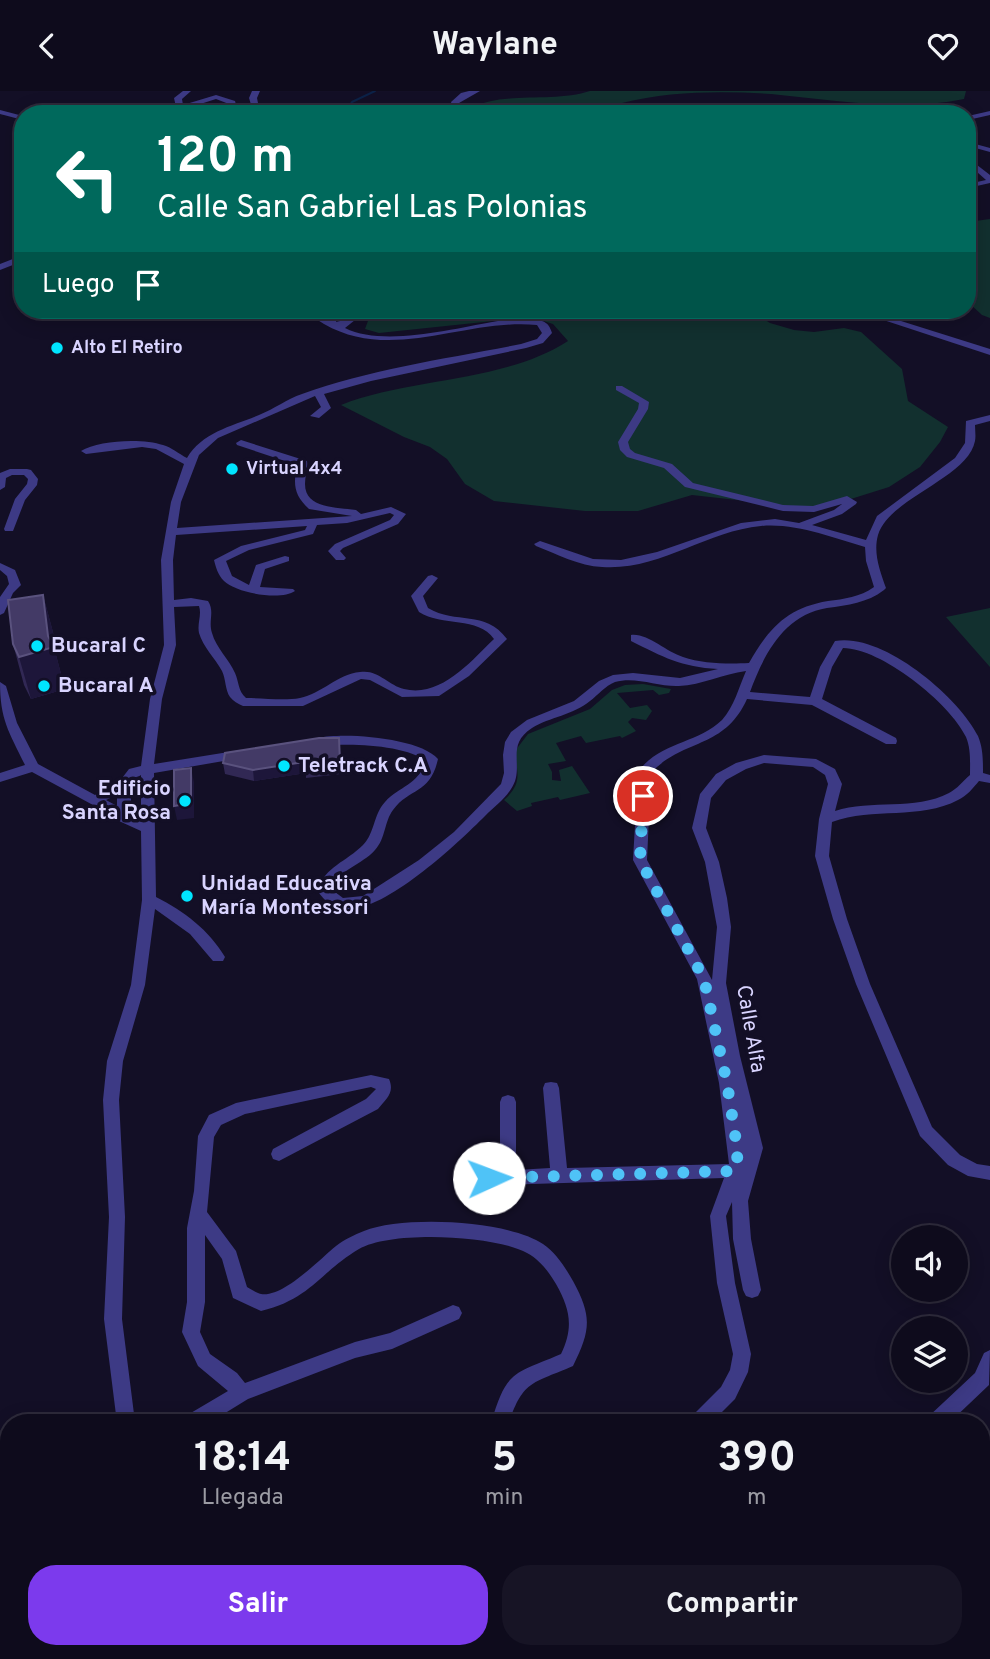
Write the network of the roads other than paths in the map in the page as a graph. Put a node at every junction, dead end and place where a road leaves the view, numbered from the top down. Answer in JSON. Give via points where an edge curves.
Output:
{"nodes":[{"id":1,"x":187,"y":91,"type":"edge"},
{"id":2,"x":476,"y":91,"type":"edge"},
{"id":3,"x":179,"y":105,"type":"edge"},
{"id":4,"x":189,"y":105,"type":"edge"},
{"id":5,"x":232,"y":105,"type":"edge"},
{"id":6,"x":456,"y":105,"type":"edge"},
{"id":7,"x":976,"y":167,"type":"edge"},
{"id":8,"x":982,"y":172,"type":"junction"},
{"id":9,"x":976,"y":173,"type":"edge"},
{"id":10,"x":990,"y":180,"type":"edge"},
{"id":11,"x":336,"y":319,"type":"edge"},
{"id":12,"x":886,"y":319,"type":"edge"},
{"id":13,"x":339,"y":320,"type":"junction"},
{"id":14,"x":364,"y":337,"type":"junction"},
{"id":15,"x":990,"y":352,"type":"edge"},
{"id":16,"x":618,"y":388,"type":"dead end"},
{"id":17,"x":316,"y":392,"type":"junction"},
{"id":18,"x":315,"y":416,"type":"dead end"},
{"id":19,"x":990,"y":418,"type":"edge"},
{"id":20,"x":241,"y":443,"type":"dead end"},
{"id":21,"x":86,"y":451,"type":"dead end"},
{"id":22,"x":190,"y":462,"type":"junction"},
{"id":23,"x":0,"y":487,"type":"edge"},
{"id":24,"x":373,"y":514,"type":"junction"},
{"id":25,"x":309,"y":523,"type":"junction"},
{"id":26,"x":800,"y":526,"type":"junction"},
{"id":27,"x":9,"y":529,"type":"dead end"},
{"id":28,"x":171,"y":532,"type":"junction"},
{"id":29,"x":540,"y":544,"type":"dead end"},
{"id":30,"x":870,"y":545,"type":"junction"},
{"id":31,"x":340,"y":558,"type":"dead end"},
{"id":32,"x":285,"y":559,"type":"dead end"},
{"id":33,"x":0,"y":566,"type":"edge"},
{"id":34,"x":432,"y":578,"type":"dead end"},
{"id":35,"x":4,"y":589,"type":"edge"},
{"id":36,"x":254,"y":590,"type":"junction"},
{"id":37,"x":289,"y":591,"type":"dead end"},
{"id":38,"x":170,"y":604,"type":"junction"},
{"id":39,"x":0,"y":611,"type":"edge"},
{"id":40,"x":635,"y":638,"type":"dead end"},
{"id":41,"x":753,"y":666,"type":"junction"},
{"id":42,"x":736,"y":667,"type":"junction"},
{"id":43,"x":0,"y":686,"type":"edge"},
{"id":44,"x":743,"y":695,"type":"junction"},
{"id":45,"x":815,"y":701,"type":"junction"},
{"id":46,"x":891,"y":741,"type":"dead end"},
{"id":47,"x":308,"y":744,"type":"edge"},
{"id":48,"x":254,"y":752,"type":"edge"},
{"id":49,"x":33,"y":767,"type":"junction"},
{"id":50,"x":146,"y":776,"type":"junction"},
{"id":51,"x":983,"y":778,"type":"edge"},
{"id":52,"x":0,"y":779,"type":"edge"},
{"id":53,"x":124,"y":785,"type":"junction"},
{"id":54,"x":94,"y":801,"type":"junction"},
{"id":55,"x":124,"y":818,"type":"junction"},
{"id":56,"x":826,"y":819,"type":"junction"},
{"id":57,"x":147,"y":828,"type":"junction"},
{"id":58,"x":149,"y":900,"type":"junction"},
{"id":59,"x":218,"y":957,"type":"dead end"},
{"id":60,"x":551,"y":1088,"type":"dead end"},
{"id":61,"x":508,"y":1102,"type":"dead end"},
{"id":62,"x":279,"y":1154,"type":"dead end"},
{"id":63,"x":734,"y":1171,"type":"junction"},
{"id":64,"x":990,"y":1173,"type":"edge"},
{"id":65,"x":559,"y":1175,"type":"junction"},
{"id":66,"x":508,"y":1178,"type":"junction"},
{"id":67,"x":471,"y":1179,"type":"dead end"},
{"id":68,"x":199,"y":1214,"type":"junction"},
{"id":69,"x":752,"y":1290,"type":"dead end"},
{"id":70,"x":453,"y":1313,"type":"dead end"},
{"id":71,"x":990,"y":1359,"type":"edge"},
{"id":72,"x":242,"y":1393,"type":"junction"},
{"id":73,"x":125,"y":1414,"type":"edge"},
{"id":74,"x":206,"y":1414,"type":"edge"},
{"id":75,"x":503,"y":1414,"type":"edge"},
{"id":76,"x":707,"y":1414,"type":"edge"},
{"id":77,"x":945,"y":1414,"type":"edge"}],
"edges":[{"from":1,"to":3,"type":"street","via":[[178,98]]},
{"from":2,"to":6,"type":"street","via":[[458,98]]},
{"from":4,"to":5,"type":"street","via":[[210,98],[222,98]]},
{"from":7,"to":8,"type":"street"},
{"from":8,"to":9,"type":"street"},
{"from":8,"to":10,"type":"street"},
{"from":11,"to":13,"type":"street"},
{"from":12,"to":15,"type":"street"},
{"from":13,"to":14,"type":"street"},
{"from":13,"to":14,"type":"street","via":[[346,334]]},
{"from":14,"to":17,"type":"street","via":[[413,337],[520,321],[539,323],[547,333],[540,341],[523,346]]},
{"from":16,"to":26,"type":"street","via":[[644,402],[623,442],[625,450],[668,466],[689,485],[792,510],[847,499],[852,502]]},
{"from":17,"to":18,"type":"street","via":[[326,408]]},
{"from":17,"to":22,"type":"street","via":[[214,436]]},
{"from":19,"to":30,"type":"street","via":[[971,423],[970,443],[960,460],[881,518]]},
{"from":20,"to":24,"type":"street","via":[[301,461],[299,490],[313,507]]},
{"from":21,"to":22,"type":"street","via":[[130,444],[155,446],[175,459]]},
{"from":22,"to":28,"type":"street"},
{"from":23,"to":27,"type":"street","via":[[1,477],[9,472],[27,472],[33,479]]},
{"from":24,"to":25,"type":"street"},
{"from":24,"to":31,"type":"street","via":[[391,510],[401,514],[394,522],[339,546],[334,551]]},
{"from":25,"to":28,"type":"street"},
{"from":25,"to":36,"type":"street","via":[[313,527],[309,532],[245,548],[220,560],[223,575]]},
{"from":26,"to":29,"type":"street","via":[[753,524],[612,564],[593,563]]},
{"from":26,"to":30,"type":"street"},
{"from":28,"to":38,"type":"street","via":[[167,560]]},
{"from":30,"to":41,"type":"street","via":[[880,589],[861,600],[825,604],[795,614]]},
{"from":32,"to":36,"type":"street","via":[[260,567]]},
{"from":33,"to":35,"type":"street","via":[[15,578],[15,585]]},
{"from":34,"to":38,"type":"street","via":[[417,596],[423,610],[439,618],[491,628],[501,639],[466,673],[426,694],[402,693],[361,675],[303,702],[243,702],[234,694],[227,665],[205,636],[204,603]]},
{"from":35,"to":39,"type":"street"},
{"from":36,"to":37,"type":"street"},
{"from":38,"to":50,"type":"street","via":[[170,645],[156,699]]},
{"from":40,"to":42,"type":"street","via":[[676,659]]},
{"from":41,"to":42,"type":"street"},
{"from":41,"to":44,"type":"street"},
{"from":42,"to":47,"type":"street","via":[[681,682],[616,678],[597,685],[574,705],[533,722],[510,744],[512,768],[500,795],[430,859],[356,904],[340,905],[331,900],[324,890],[326,882],[370,847],[388,807],[422,783],[430,773],[432,759],[417,749],[360,742]]},
{"from":43,"to":49,"type":"street","via":[[11,723]]},
{"from":44,"to":45,"type":"street"},
{"from":44,"to":63,"type":"street","via":[[726,724],[668,751],[645,772],[640,860],[704,979],[727,1083],[738,1154]]},
{"from":45,"to":46,"type":"street"},
{"from":45,"to":51,"type":"street","via":[[839,644],[863,644],[900,663],[957,716],[971,735]]},
{"from":48,"to":50,"type":"street"},
{"from":49,"to":52,"type":"street"},
{"from":49,"to":54,"type":"street"},
{"from":50,"to":53,"type":"street"},
{"from":50,"to":57,"type":"street"},
{"from":51,"to":56,"type":"street","via":[[953,798],[920,807],[857,809]]},
{"from":53,"to":54,"type":"street"},
{"from":53,"to":55,"type":"street"},
{"from":54,"to":55,"type":"street"},
{"from":55,"to":57,"type":"street"},
{"from":56,"to":64,"type":"street","name":"Calle Alfa","via":[[822,856],[839,919],[926,1131],[954,1160],[974,1171]]},
{"from":56,"to":69,"type":"street","name":"Calle Alfa","via":[[835,784],[830,772],[816,762],[764,759],[721,777],[705,797],[699,828],[720,898],[724,927],[719,983],[755,1148],[740,1201]]},
{"from":57,"to":58,"type":"street"},
{"from":58,"to":59,"type":"street","via":[[201,933]]},
{"from":58,"to":73,"type":"street","via":[[138,985],[115,1061],[111,1100],[117,1217],[113,1319]]},
{"from":60,"to":65,"type":"street"},
{"from":61,"to":66,"type":"street"},
{"from":62,"to":68,"type":"street","via":[[372,1104],[384,1091],[383,1084],[371,1081],[243,1108],[215,1119],[204,1147]]},
{"from":63,"to":65,"type":"street"},
{"from":63,"to":76,"type":"street","via":[[718,1216],[726,1283],[742,1354],[739,1372],[727,1394]]},
{"from":65,"to":66,"type":"street"},
{"from":66,"to":67,"type":"street"},
{"from":68,"to":72,"type":"street","via":[[191,1332],[204,1360]]},
{"from":68,"to":75,"type":"street","via":[[230,1256],[239,1292],[261,1303],[301,1288],[355,1242],[393,1230],[471,1233],[533,1247],[551,1261],[582,1325],[566,1360],[521,1380],[509,1394]]},
{"from":70,"to":72,"type":"street","via":[[392,1341],[355,1350]]},
{"from":71,"to":77,"type":"street","via":[[982,1379]]},
{"from":72,"to":74,"type":"street"}]}
